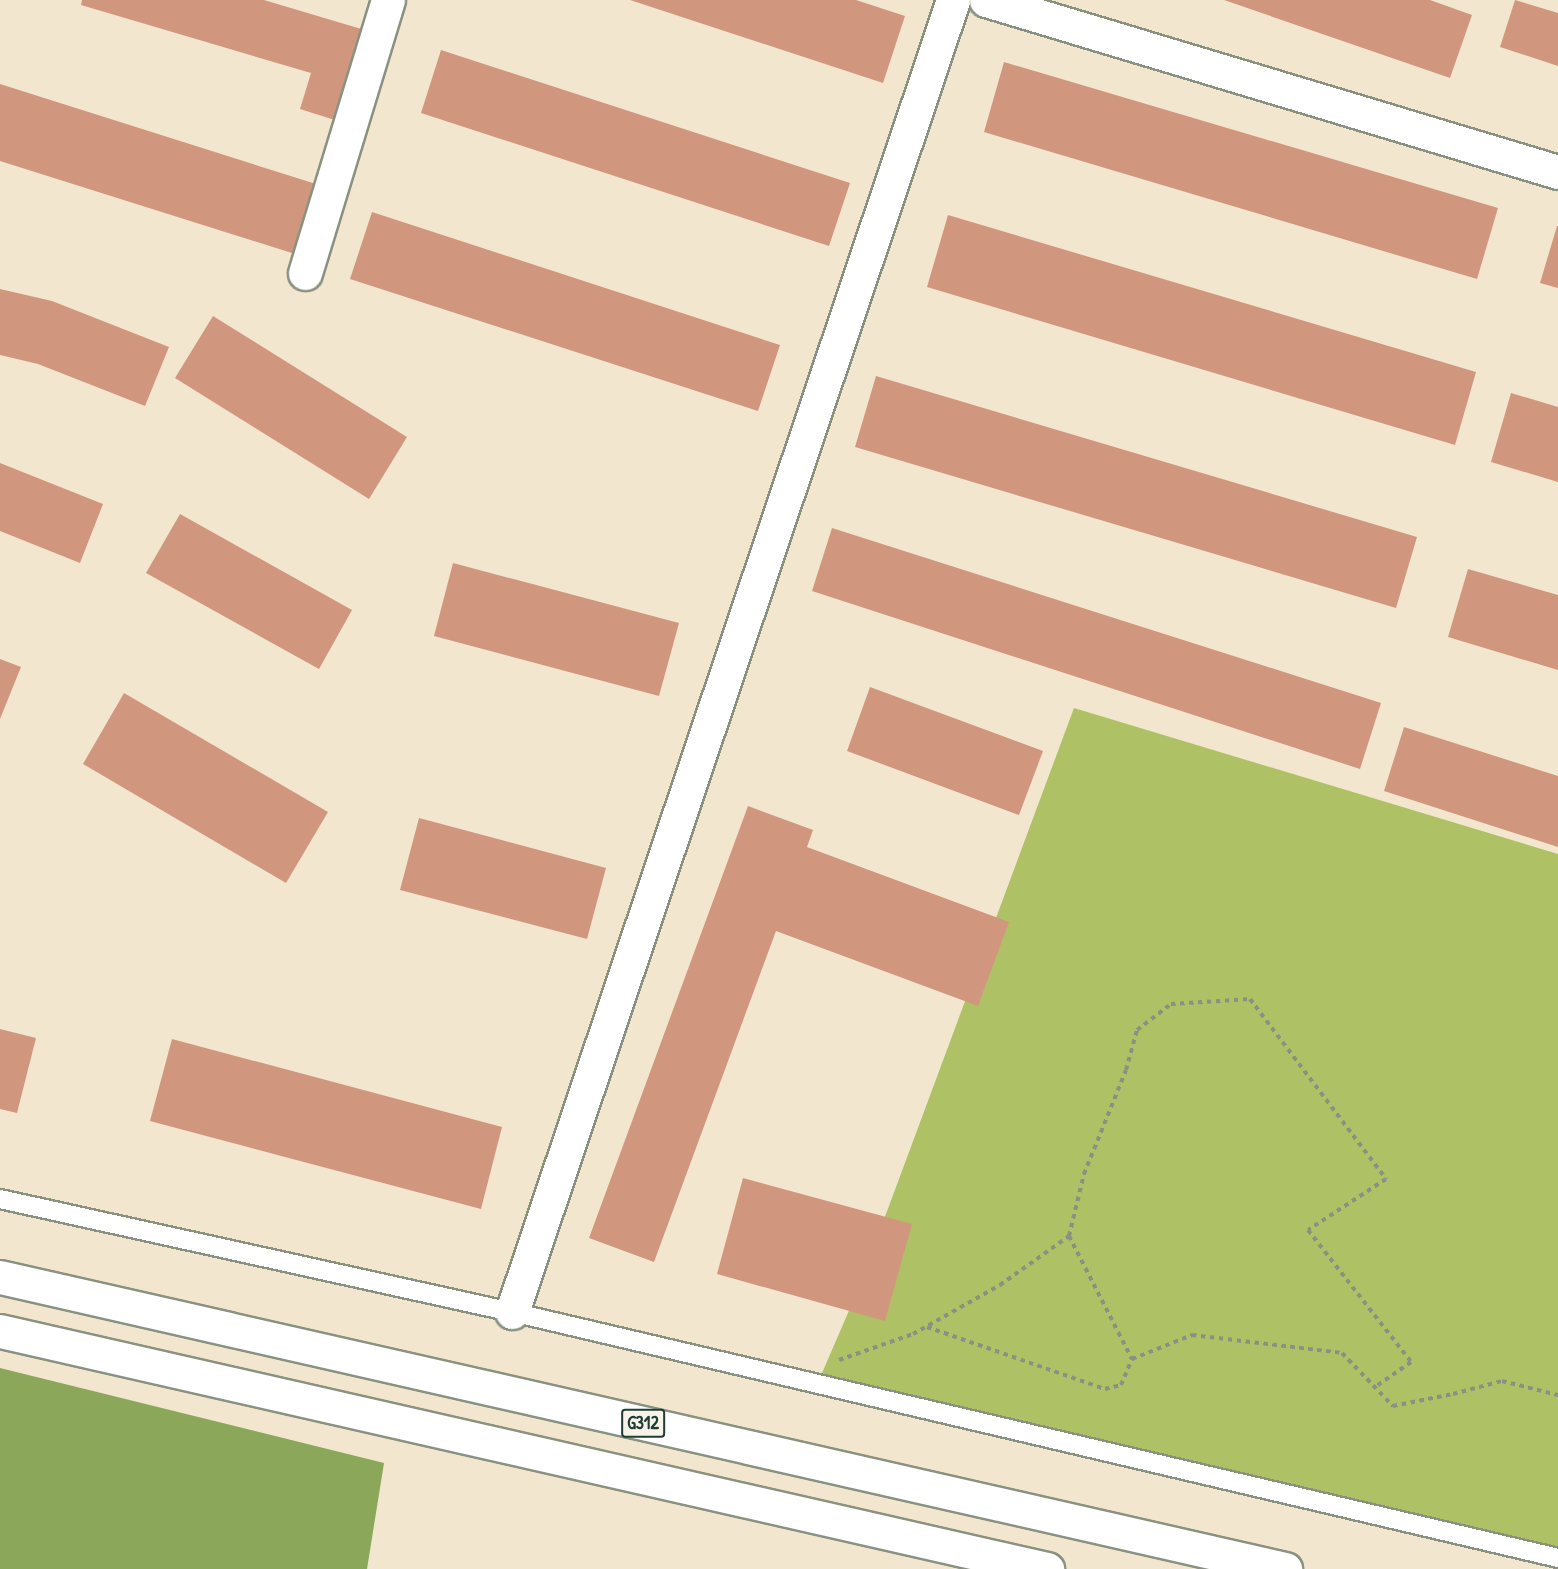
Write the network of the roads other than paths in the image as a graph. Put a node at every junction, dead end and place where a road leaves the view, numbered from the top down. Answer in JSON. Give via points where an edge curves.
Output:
{"nodes":[{"id":1,"x":388,"y":0,"type":"edge"},
{"id":2,"x":953,"y":0,"type":"edge"},
{"id":3,"x":986,"y":0,"type":"edge"},
{"id":4,"x":1558,"y":171,"type":"edge"},
{"id":5,"x":305,"y":273,"type":"dead end"},
{"id":6,"x":0,"y":1199,"type":"edge"},
{"id":7,"x":0,"y":1277,"type":"edge"},
{"id":8,"x":512,"y":1312,"type":"junction"},
{"id":9,"x":0,"y":1331,"type":"edge"},
{"id":10,"x":1558,"y":1558,"type":"edge"},
{"id":11,"x":1047,"y":1569,"type":"edge"},
{"id":12,"x":1285,"y":1569,"type":"edge"}],
"edges":[{"from":1,"to":5,"type":"main road"},
{"from":2,"to":8,"type":"main road"},
{"from":3,"to":4,"type":"main road"},
{"from":6,"to":8,"type":"lane"},
{"from":7,"to":12,"type":"main road","number":"G312"},
{"from":8,"to":10,"type":"lane"},
{"from":9,"to":11,"type":"main road"}]}
